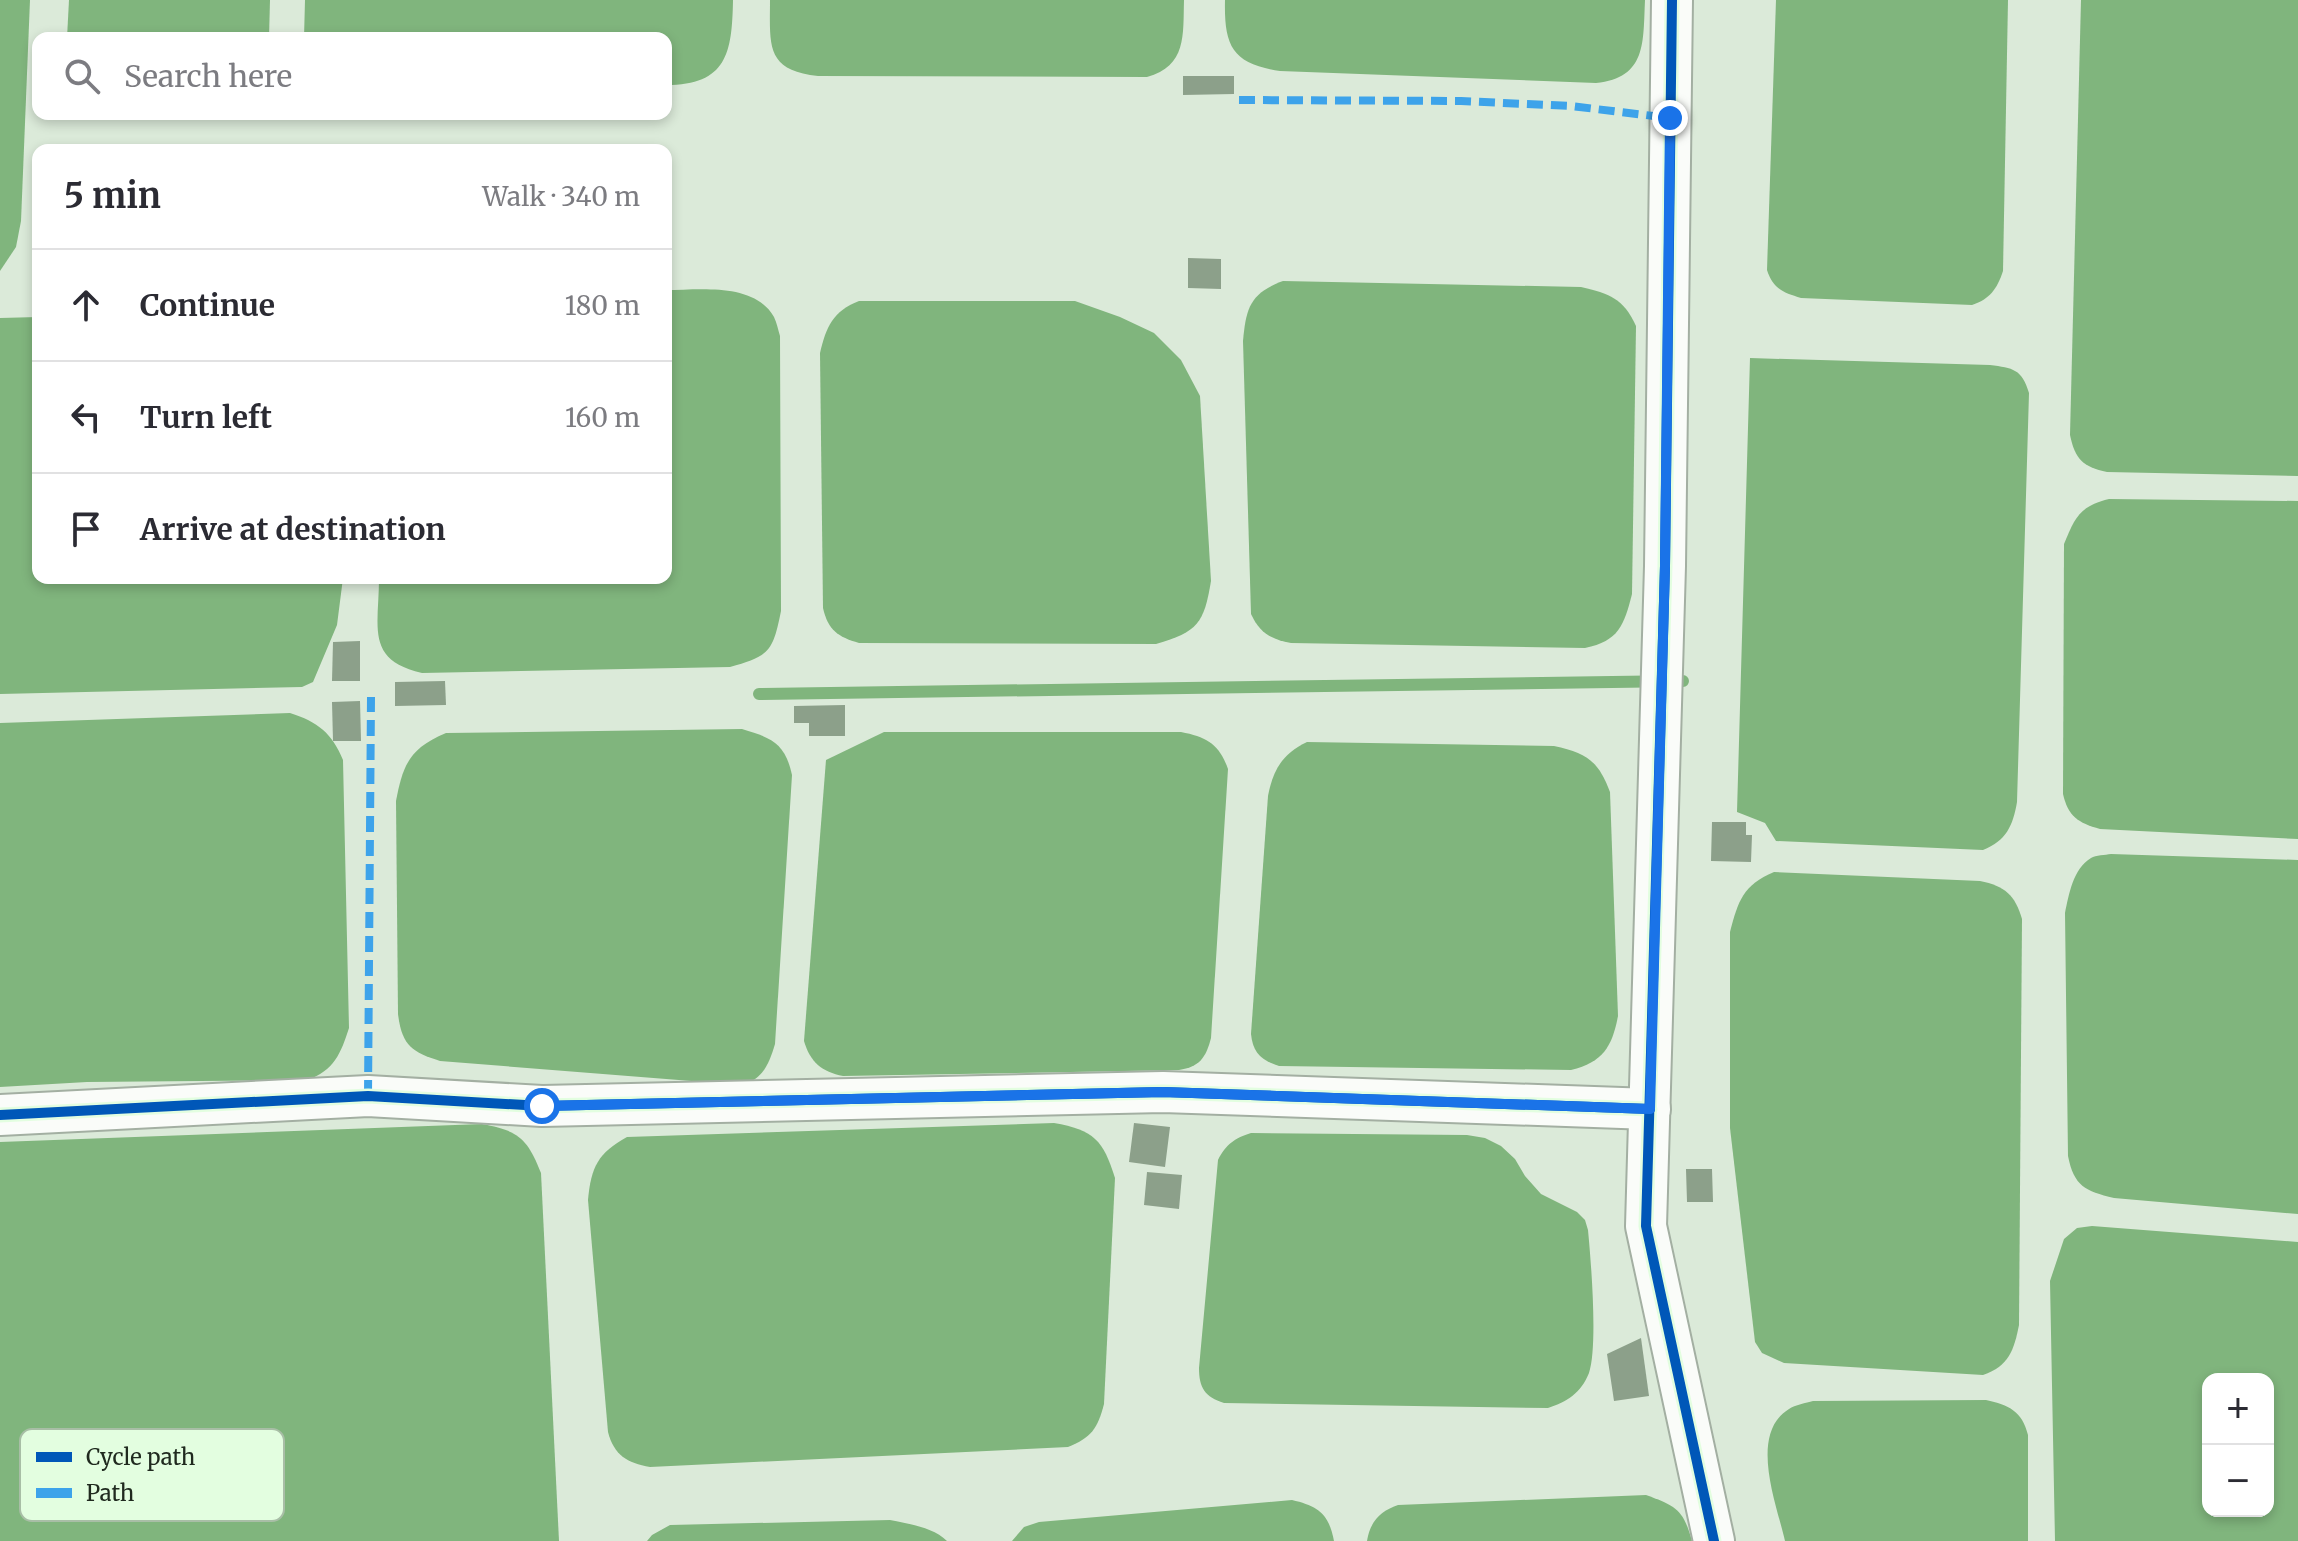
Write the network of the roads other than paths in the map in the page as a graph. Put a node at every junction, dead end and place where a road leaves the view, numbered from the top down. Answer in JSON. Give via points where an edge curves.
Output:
{"nodes":[{"id":1,"x":1672,"y":0,"type":"edge"},
{"id":2,"x":1650,"y":1109,"type":"junction"},
{"id":3,"x":0,"y":1115,"type":"edge"},
{"id":4,"x":1714,"y":1541,"type":"edge"}],
"edges":[{"from":1,"to":2,"type":"street"},
{"from":2,"to":3,"type":"street","via":[[1163,1092],[542,1106],[368,1096]]},
{"from":2,"to":4,"type":"street","via":[[1646,1226]]}]}
